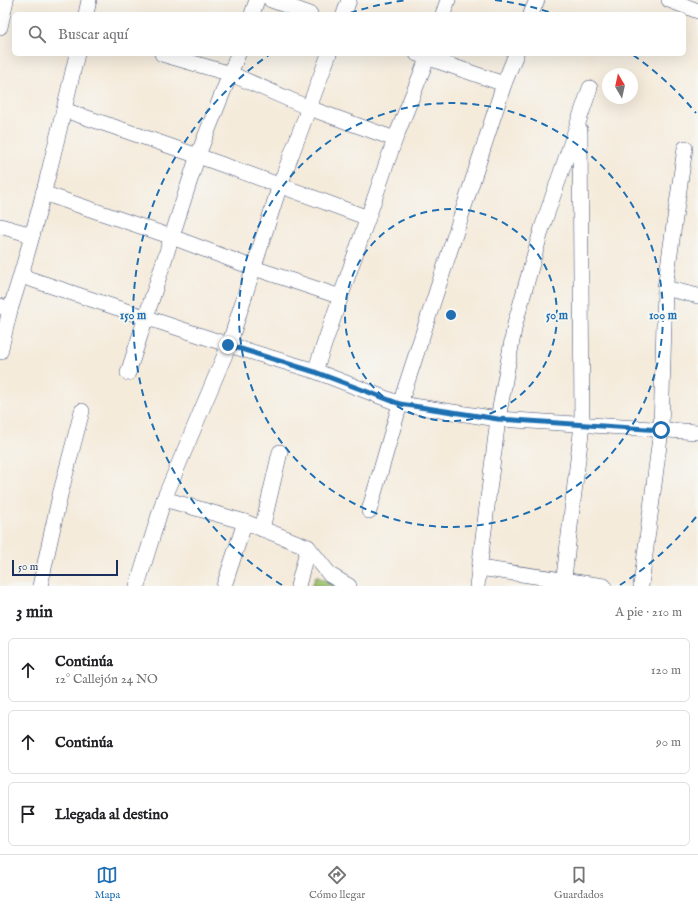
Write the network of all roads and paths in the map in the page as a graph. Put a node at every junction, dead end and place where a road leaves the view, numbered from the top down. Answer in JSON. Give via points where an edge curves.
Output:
{"nodes":[{"id":1,"x":6,"y":0,"type":"edge"},
{"id":2,"x":88,"y":0,"type":"edge"},
{"id":3,"x":257,"y":0,"type":"edge"},
{"id":4,"x":271,"y":0,"type":"edge"},
{"id":5,"x":350,"y":0,"type":"edge"},
{"id":6,"x":448,"y":0,"type":"edge"},
{"id":7,"x":536,"y":0,"type":"edge"},
{"id":8,"x":669,"y":0,"type":"edge"},
{"id":9,"x":698,"y":11,"type":"edge"},
{"id":10,"x":86,"y":12,"type":"edge"},
{"id":11,"x":253,"y":12,"type":"edge"},
{"id":12,"x":304,"y":12,"type":"edge"},
{"id":13,"x":345,"y":12,"type":"edge"},
{"id":14,"x":444,"y":12,"type":"edge"},
{"id":15,"x":532,"y":12,"type":"edge"},
{"id":16,"x":4,"y":20,"type":"edge"},
{"id":17,"x":77,"y":56,"type":"edge"},
{"id":18,"x":169,"y":56,"type":"edge"},
{"id":19,"x":237,"y":56,"type":"edge"},
{"id":20,"x":328,"y":56,"type":"edge"},
{"id":21,"x":425,"y":56,"type":"edge"},
{"id":22,"x":428,"y":56,"type":"edge"},
{"id":23,"x":515,"y":56,"type":"edge"},
{"id":24,"x":231,"y":74,"type":"junction"},
{"id":25,"x":504,"y":84,"type":"junction"},
{"id":26,"x":590,"y":88,"type":"dead end"},
{"id":27,"x":309,"y":108,"type":"junction"},
{"id":28,"x":64,"y":110,"type":"junction"},
{"id":29,"x":580,"y":118,"type":"junction"},
{"id":30,"x":395,"y":139,"type":"junction"},
{"id":31,"x":685,"y":148,"type":"dead end"},
{"id":32,"x":198,"y":155,"type":"junction"},
{"id":33,"x":280,"y":184,"type":"junction"},
{"id":34,"x":44,"y":193,"type":"junction"},
{"id":35,"x":368,"y":218,"type":"junction"},
{"id":36,"x":0,"y":226,"type":"edge"},
{"id":37,"x":32,"y":235,"type":"junction"},
{"id":38,"x":172,"y":237,"type":"junction"},
{"id":39,"x":254,"y":268,"type":"junction"},
{"id":40,"x":21,"y":276,"type":"junction"},
{"id":41,"x":665,"y":288,"type":"junction"},
{"id":42,"x":698,"y":296,"type":"edge"},
{"id":43,"x":341,"y":297,"type":"junction"},
{"id":44,"x":5,"y":308,"type":"edge"},
{"id":45,"x":147,"y":317,"type":"junction"},
{"id":46,"x":228,"y":345,"type":"junction"},
{"id":47,"x":1,"y":347,"type":"edge"},
{"id":48,"x":315,"y":372,"type":"junction"},
{"id":49,"x":128,"y":373,"type":"dead end"},
{"id":50,"x":400,"y":404,"type":"junction"},
{"id":51,"x":82,"y":410,"type":"dead end"},
{"id":52,"x":498,"y":419,"type":"junction"},
{"id":53,"x":582,"y":425,"type":"junction"},
{"id":54,"x":661,"y":430,"type":"junction"},
{"id":55,"x":698,"y":432,"type":"edge"},
{"id":56,"x":280,"y":452,"type":"dead end"},
{"id":57,"x":164,"y":499,"type":"junction"},
{"id":58,"x":369,"y":511,"type":"dead end"},
{"id":59,"x":245,"y":522,"type":"junction"},
{"id":60,"x":262,"y":529,"type":"junction"},
{"id":61,"x":308,"y":547,"type":"junction"},
{"id":62,"x":479,"y":568,"type":"junction"},
{"id":63,"x":564,"y":583,"type":"edge"},
{"id":64,"x":40,"y":586,"type":"edge"},
{"id":65,"x":137,"y":586,"type":"edge"},
{"id":66,"x":224,"y":586,"type":"edge"},
{"id":67,"x":298,"y":586,"type":"edge"},
{"id":68,"x":349,"y":586,"type":"edge"},
{"id":69,"x":477,"y":586,"type":"edge"},
{"id":70,"x":604,"y":586,"type":"edge"},
{"id":71,"x":641,"y":586,"type":"edge"}],
"edges":[{"from":1,"to":16,"type":"street"},
{"from":2,"to":10,"type":"street"},
{"from":3,"to":11,"type":"street"},
{"from":4,"to":12,"type":"street"},
{"from":5,"to":13,"type":"street"},
{"from":6,"to":14,"type":"street"},
{"from":7,"to":15,"type":"street"},
{"from":8,"to":9,"type":"street"},
{"from":17,"to":28,"type":"street"},
{"from":18,"to":24,"type":"street"},
{"from":19,"to":24,"type":"street"},
{"from":20,"to":27,"type":"street"},
{"from":21,"to":30,"type":"street"},
{"from":22,"to":25,"type":"street"},
{"from":23,"to":25,"type":"street"},
{"from":24,"to":27,"type":"street"},
{"from":24,"to":32,"type":"street"},
{"from":25,"to":50,"type":"street"},
{"from":26,"to":29,"type":"street"},
{"from":27,"to":30,"type":"street"},
{"from":27,"to":33,"type":"street"},
{"from":28,"to":32,"type":"street"},
{"from":28,"to":34,"type":"street"},
{"from":29,"to":52,"type":"street","via":[[542,228],[515,324]]},
{"from":29,"to":53,"type":"street"},
{"from":30,"to":35,"type":"street"},
{"from":31,"to":41,"type":"street"},
{"from":32,"to":33,"type":"street"},
{"from":32,"to":38,"type":"street"},
{"from":33,"to":35,"type":"street"},
{"from":33,"to":39,"type":"street"},
{"from":34,"to":37,"type":"street"},
{"from":34,"to":38,"type":"street"},
{"from":35,"to":43,"type":"street"},
{"from":36,"to":37,"type":"street"},
{"from":37,"to":40,"type":"street"},
{"from":38,"to":39,"type":"street"},
{"from":38,"to":45,"type":"street"},
{"from":39,"to":43,"type":"street"},
{"from":39,"to":46,"type":"street"},
{"from":40,"to":44,"type":"street"},
{"from":40,"to":45,"type":"street"},
{"from":41,"to":42,"type":"street"},
{"from":41,"to":54,"type":"street"},
{"from":43,"to":48,"type":"street"},
{"from":44,"to":47,"type":"street"},
{"from":45,"to":46,"type":"street"},
{"from":45,"to":49,"type":"street"},
{"from":46,"to":48,"type":"street"},
{"from":46,"to":57,"type":"street"},
{"from":48,"to":50,"type":"street"},
{"from":50,"to":52,"type":"street"},
{"from":50,"to":58,"type":"street"},
{"from":51,"to":64,"type":"street"},
{"from":52,"to":53,"type":"street"},
{"from":52,"to":62,"type":"street"},
{"from":53,"to":54,"type":"street"},
{"from":53,"to":63,"type":"street"},
{"from":54,"to":55,"type":"street"},
{"from":54,"to":71,"type":"street"},
{"from":56,"to":60,"type":"street"},
{"from":57,"to":59,"type":"street"},
{"from":57,"to":65,"type":"street"},
{"from":59,"to":60,"type":"street"},
{"from":59,"to":66,"type":"street"},
{"from":60,"to":61,"type":"street"},
{"from":61,"to":67,"type":"street"},
{"from":61,"to":68,"type":"street","via":[[330,575]]},
{"from":62,"to":63,"type":"street"},
{"from":62,"to":69,"type":"street"},
{"from":63,"to":70,"type":"street"}]}
